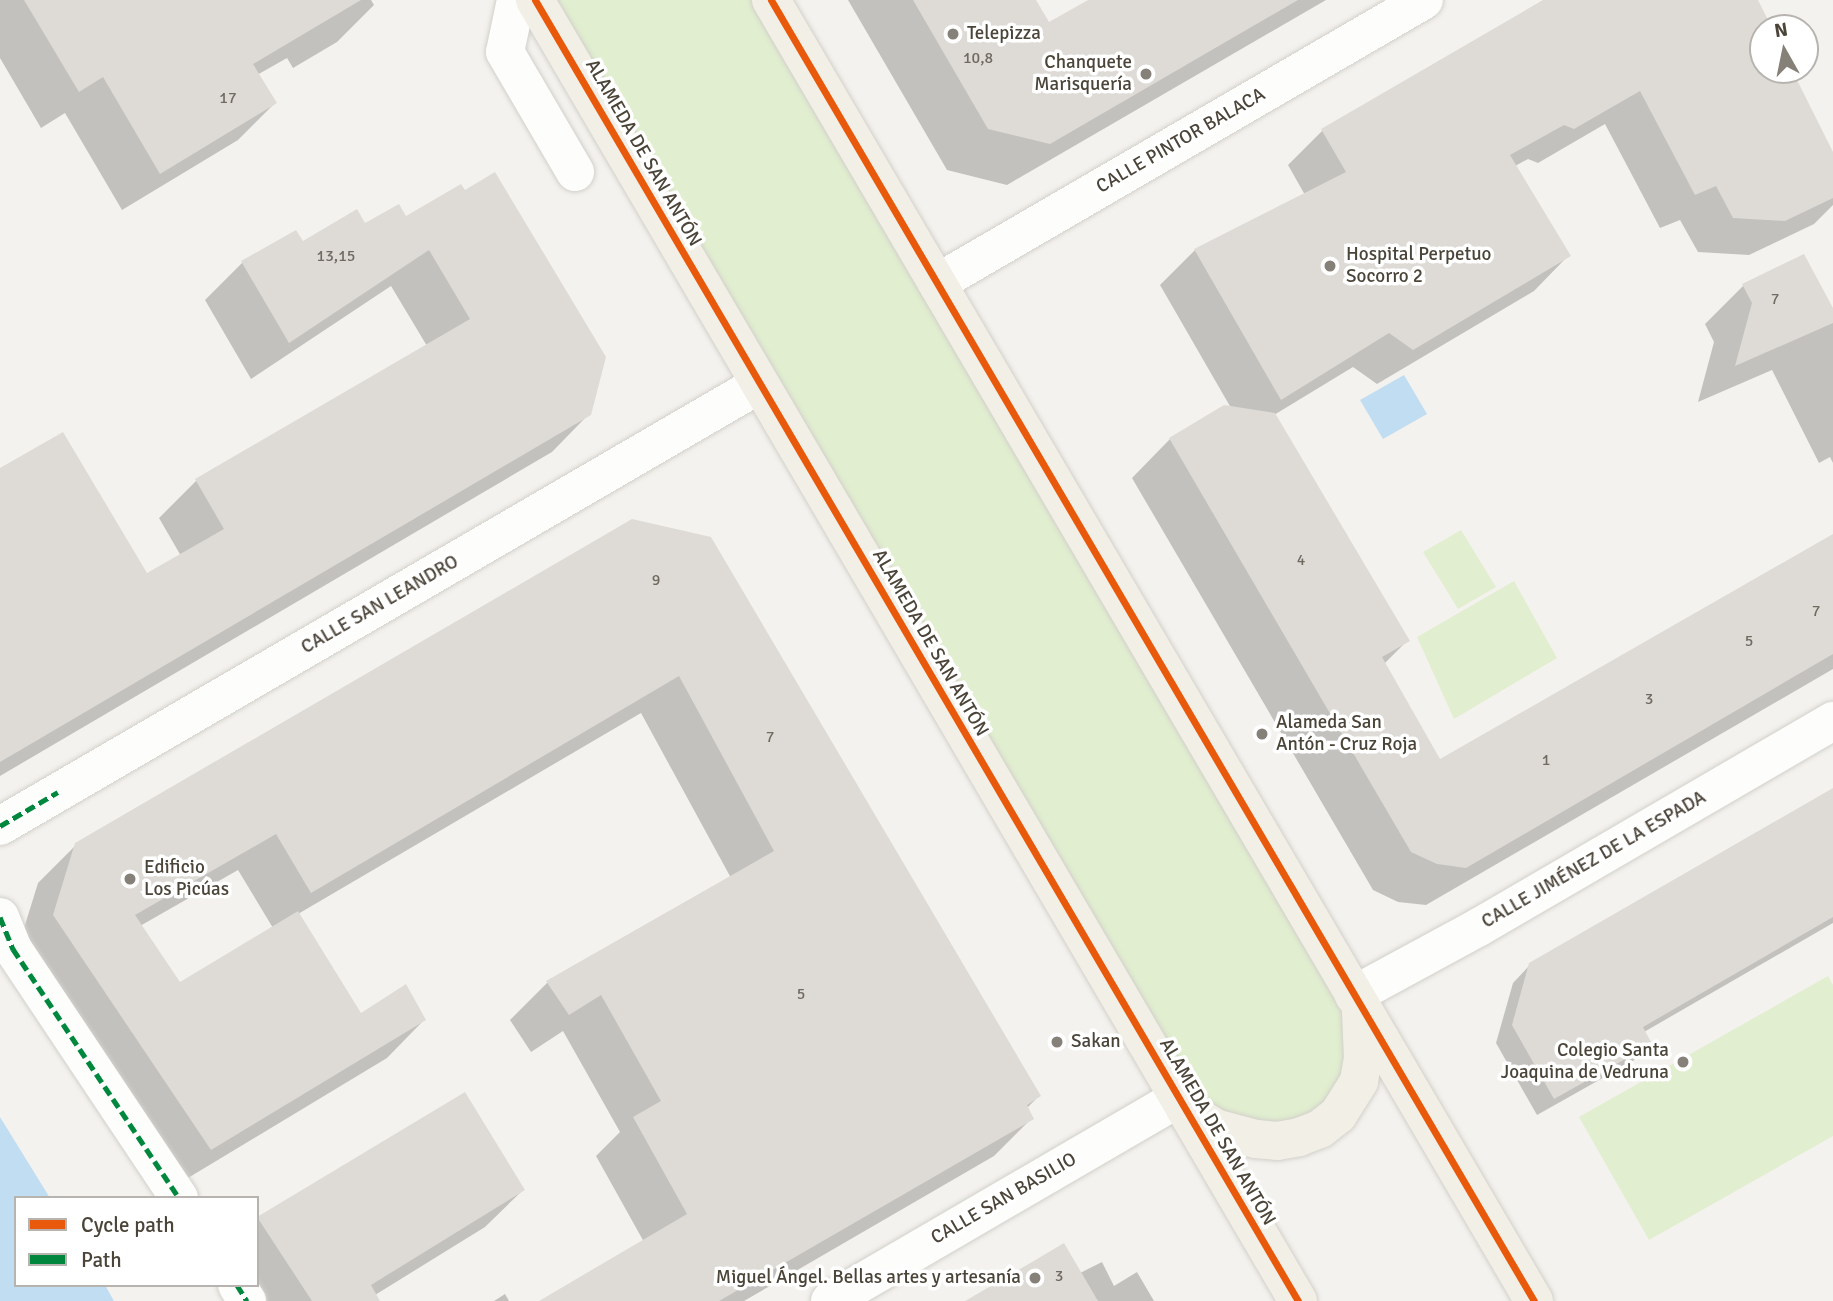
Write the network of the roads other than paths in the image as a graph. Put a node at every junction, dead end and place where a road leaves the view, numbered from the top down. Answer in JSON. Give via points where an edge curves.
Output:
{"nodes":[{"id":1,"x":516,"y":0,"type":"edge"},
{"id":2,"x":535,"y":0,"type":"edge"},
{"id":3,"x":771,"y":0,"type":"edge"},
{"id":4,"x":1424,"y":0,"type":"edge"},
{"id":5,"x":575,"y":172,"type":"dead end"},
{"id":6,"x":937,"y":284,"type":"junction"},
{"id":7,"x":760,"y":384,"type":"junction"},
{"id":8,"x":1833,"y":721,"type":"edge"},
{"id":9,"x":0,"y":826,"type":"edge"},
{"id":10,"x":0,"y":917,"type":"edge"},
{"id":11,"x":1357,"y":999,"type":"junction"},
{"id":12,"x":1182,"y":1104,"type":"junction"},
{"id":13,"x":178,"y":1196,"type":"edge"},
{"id":14,"x":830,"y":1301,"type":"edge"},
{"id":15,"x":1298,"y":1301,"type":"edge"},
{"id":16,"x":1534,"y":1301,"type":"edge"}],
"edges":[{"from":1,"to":5,"type":"street","via":[[505,52]]},
{"from":2,"to":7,"type":"main road","name":"ALAMEDA DE SAN ANTÓN"},
{"from":3,"to":6,"type":"main road"},
{"from":4,"to":6,"type":"street","name":"CALLE PINTOR BALACA"},
{"from":6,"to":11,"type":"main road"},
{"from":7,"to":9,"type":"street","name":"CALLE SAN LEANDRO"},
{"from":7,"to":12,"type":"main road","name":"ALAMEDA DE SAN ANTÓN"},
{"from":8,"to":11,"type":"street","name":"CALLE JIMÉNEZ DE LA ESPADA"},
{"from":10,"to":13,"type":"street","via":[[13,949]]},
{"from":11,"to":12,"type":"main road","via":[[1363,1040],[1359,1081],[1338,1115],[1320,1129],[1288,1139],[1256,1139],[1215,1128]]},
{"from":11,"to":16,"type":"main road"},
{"from":12,"to":14,"type":"street","name":"CALLE SAN BASILIO"},
{"from":12,"to":15,"type":"main road","name":"ALAMEDA DE SAN ANTÓN"}]}
